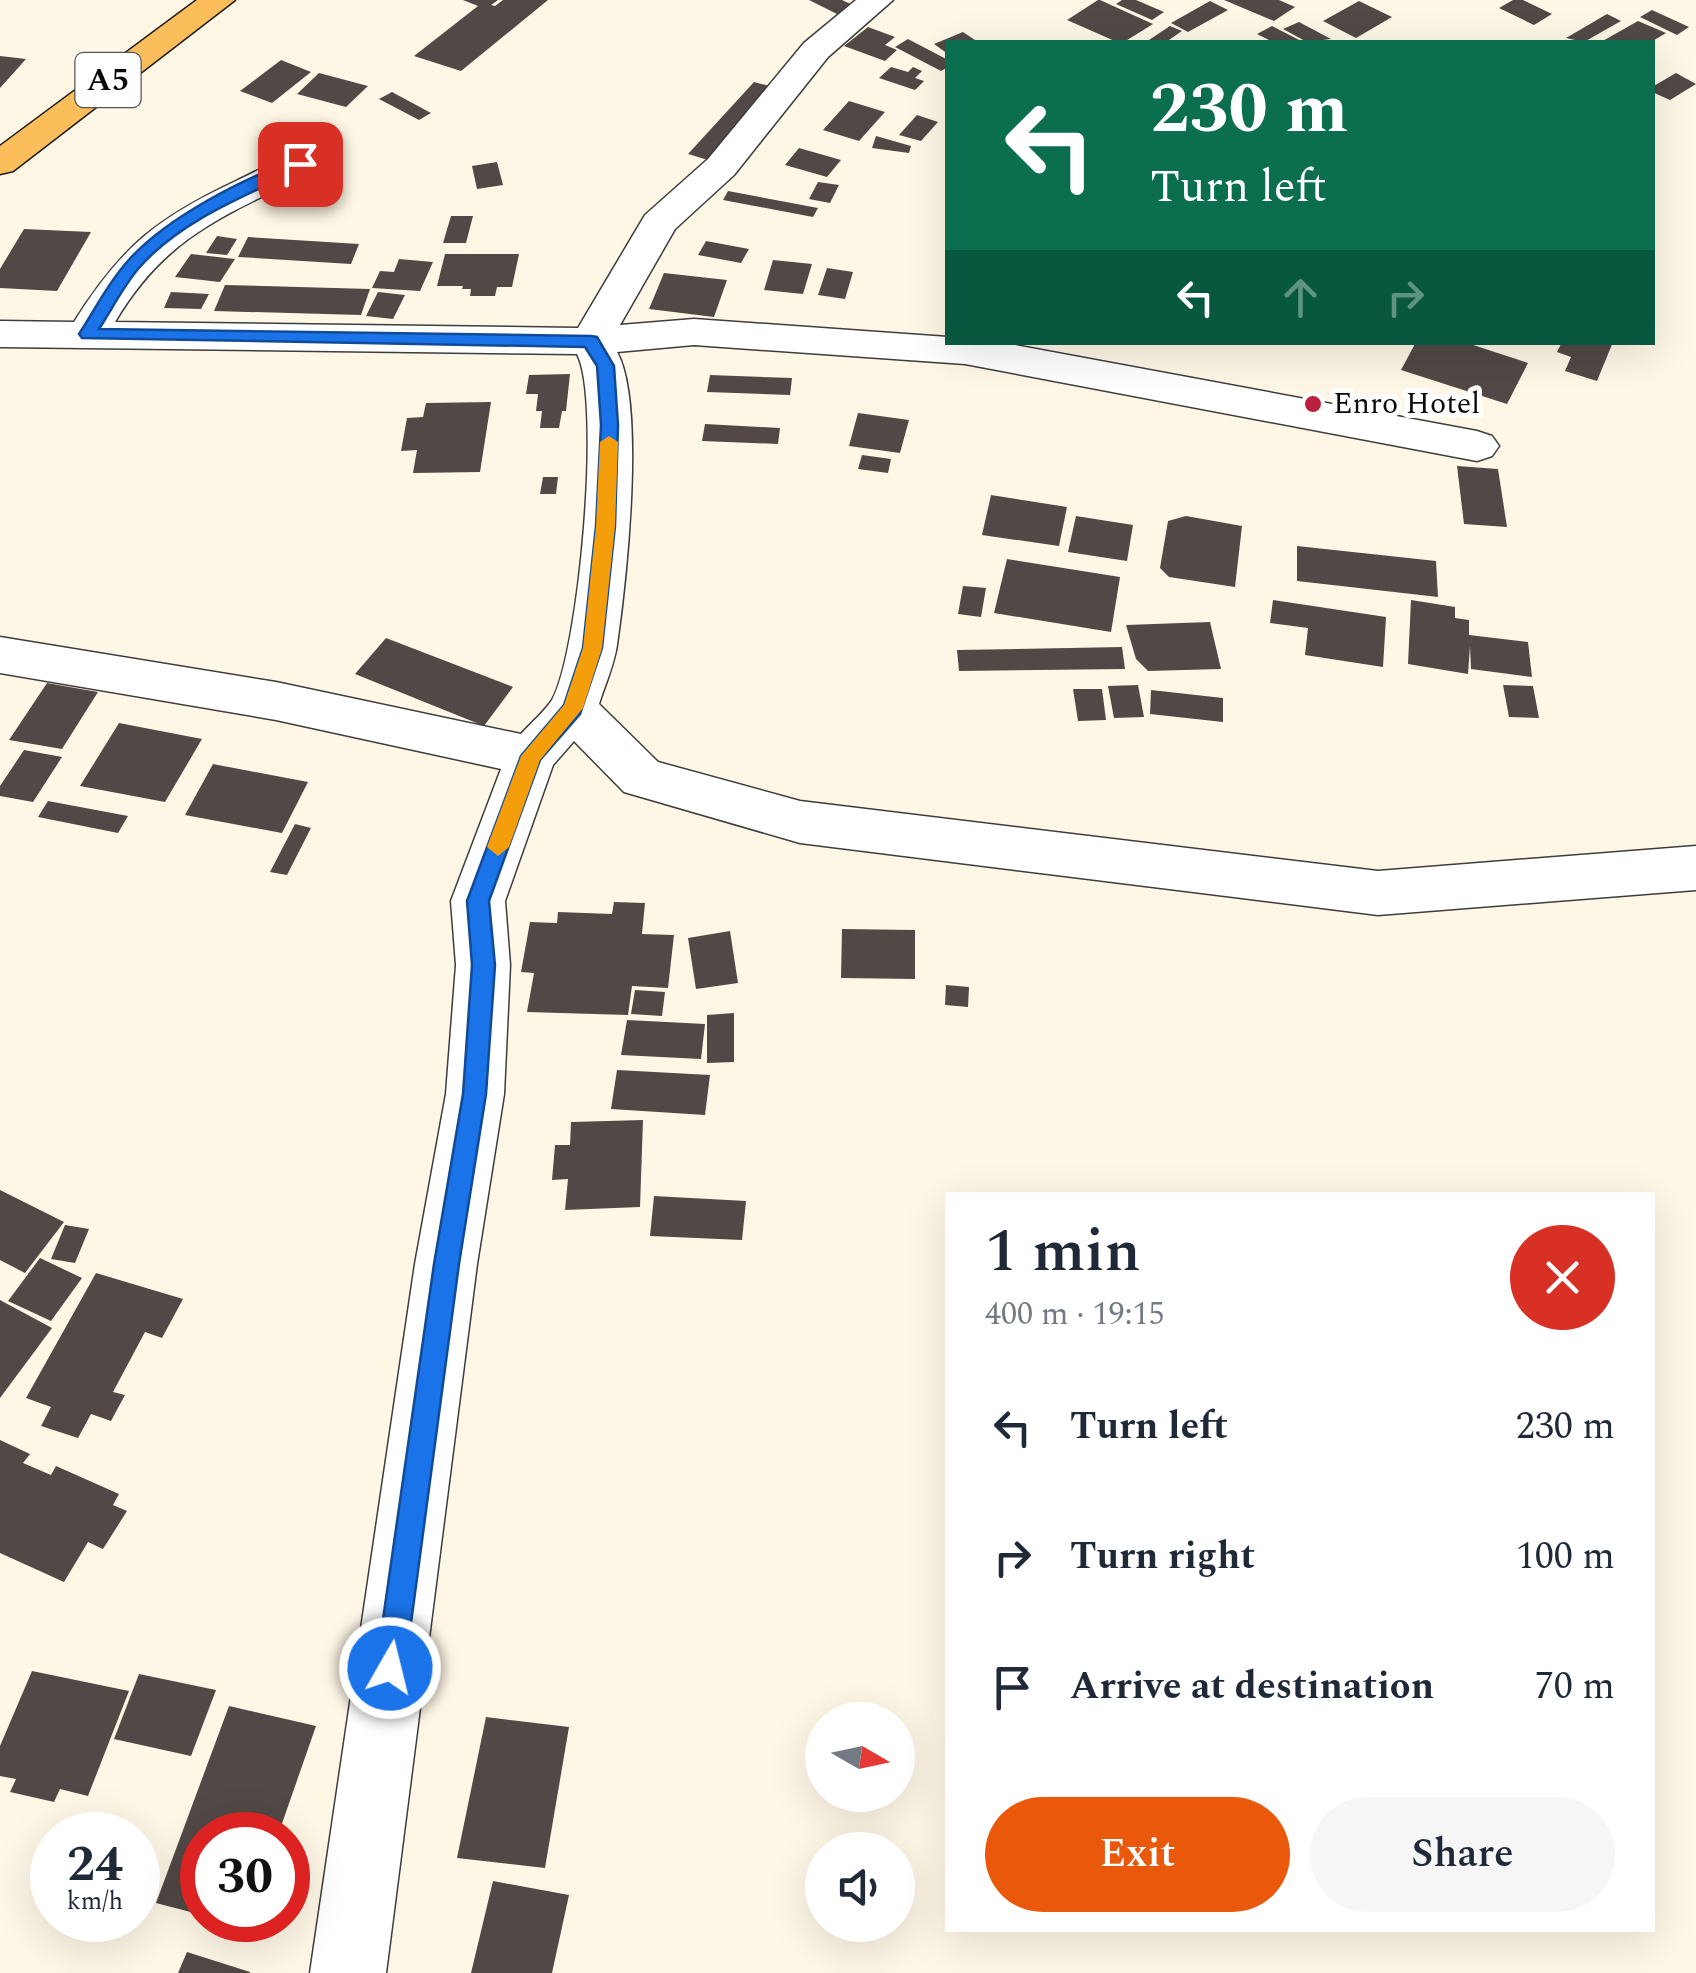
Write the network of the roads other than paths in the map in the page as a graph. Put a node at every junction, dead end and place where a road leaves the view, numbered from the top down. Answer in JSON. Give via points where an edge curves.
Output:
{"nodes":[{"id":1,"x":218,"y":0,"type":"edge"},
{"id":2,"x":876,"y":0,"type":"edge"},
{"id":3,"x":0,"y":162,"type":"edge"},
{"id":4,"x":300,"y":164,"type":"dead end"},
{"id":5,"x":0,"y":334,"type":"edge"},
{"id":6,"x":88,"y":334,"type":"junction"},
{"id":7,"x":591,"y":341,"type":"junction"},
{"id":8,"x":1477,"y":446,"type":"dead end"},
{"id":9,"x":0,"y":655,"type":"edge"},
{"id":10,"x":573,"y":708,"type":"junction"},
{"id":11,"x":532,"y":756,"type":"junction"},
{"id":12,"x":1696,"y":868,"type":"edge"},
{"id":13,"x":348,"y":1973,"type":"edge"}],
"edges":[{"from":1,"to":3,"type":"main road","number":"A5"},
{"from":2,"to":7,"type":"street","via":[[816,50],[721,166],[659,223]]},
{"from":4,"to":6,"type":"street","via":[[160,238],[131,267]]},
{"from":5,"to":6,"type":"street"},
{"from":6,"to":7,"type":"street"},
{"from":7,"to":8,"type":"street","via":[[694,332],[965,351]]},
{"from":7,"to":10,"type":"street","via":[[605,366],[610,425],[606,526],[592,648]]},
{"from":9,"to":11,"type":"street","via":[[276,702]]},
{"from":10,"to":11,"type":"street"},
{"from":10,"to":12,"type":"street","via":[[642,778],[800,822],[1378,893]]},
{"from":11,"to":13,"type":"street","via":[[478,901],[483,965],[474,1094]]}]}
